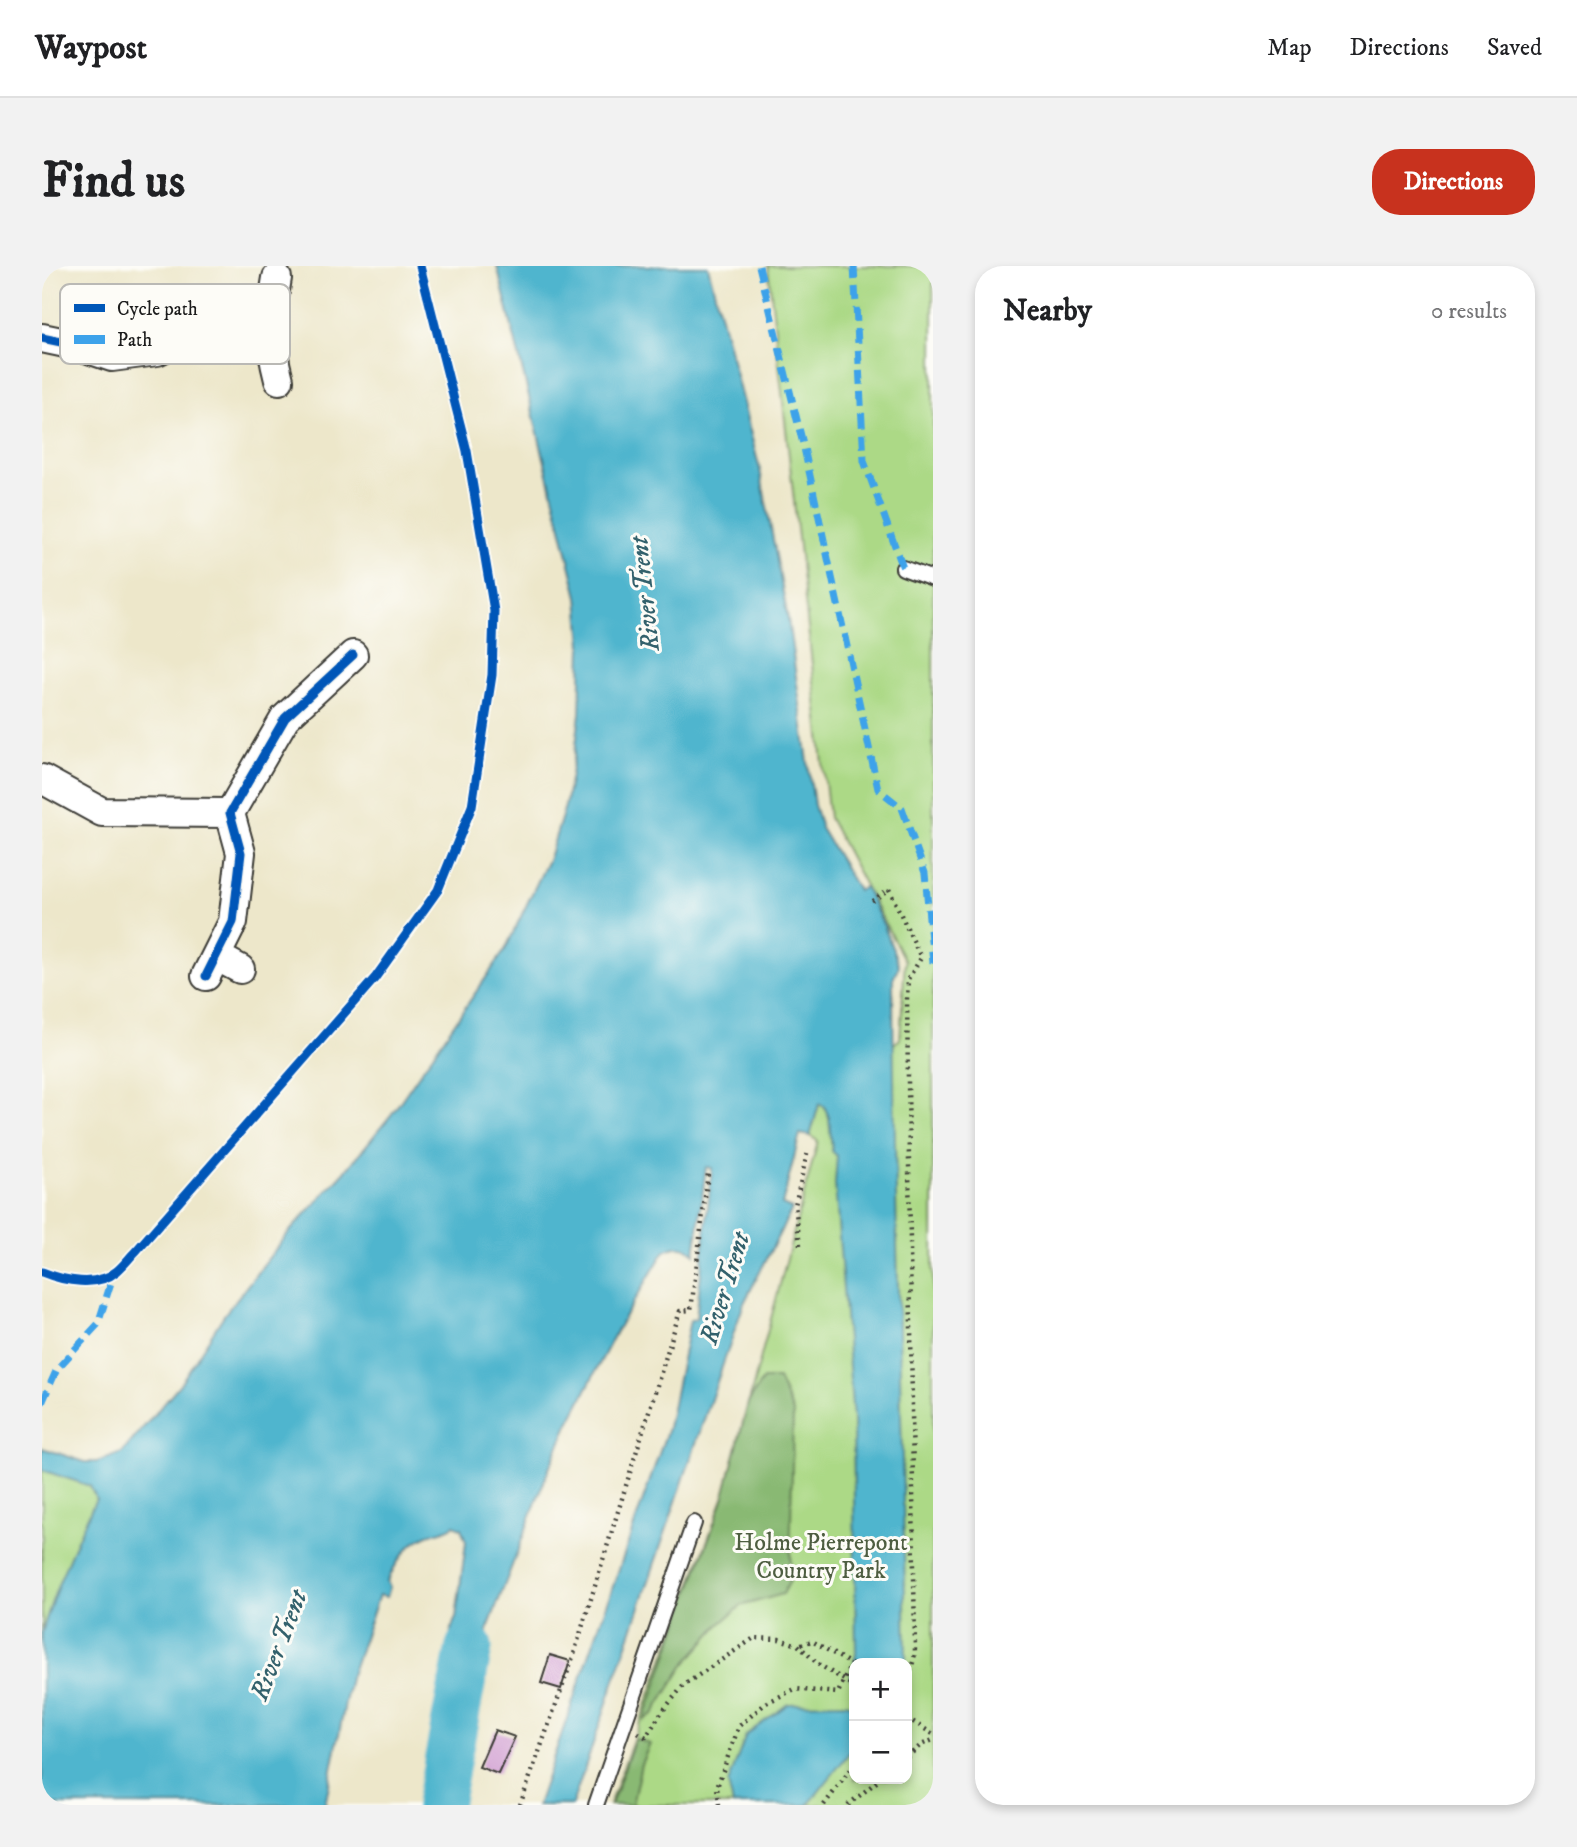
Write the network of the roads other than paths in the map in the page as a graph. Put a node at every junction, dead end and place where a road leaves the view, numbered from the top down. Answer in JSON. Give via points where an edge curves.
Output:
{"nodes":[{"id":1,"x":42,"y":338,"type":"edge"},
{"id":2,"x":60,"y":342,"type":"edge"},
{"id":3,"x":275,"y":364,"type":"edge"},
{"id":4,"x":279,"y":380,"type":"dead end"},
{"id":5,"x":903,"y":568,"type":"dead end"},
{"id":6,"x":933,"y":579,"type":"edge"},
{"id":7,"x":353,"y":655,"type":"dead end"},
{"id":8,"x":42,"y":779,"type":"edge"},
{"id":9,"x":230,"y":813,"type":"junction"},
{"id":10,"x":221,"y":967,"type":"dead end"},
{"id":11,"x":694,"y":1522,"type":"dead end"},
{"id":12,"x":596,"y":1805,"type":"edge"}],
"edges":[{"from":1,"to":2,"type":"street"},
{"from":3,"to":4,"type":"street"},
{"from":5,"to":6,"type":"lane"},
{"from":7,"to":9,"type":"street","via":[[285,718]]},
{"from":8,"to":9,"type":"street","via":[[102,812]]},
{"from":9,"to":10,"type":"street","via":[[242,853],[233,922]]},
{"from":11,"to":12,"type":"lane"}]}
